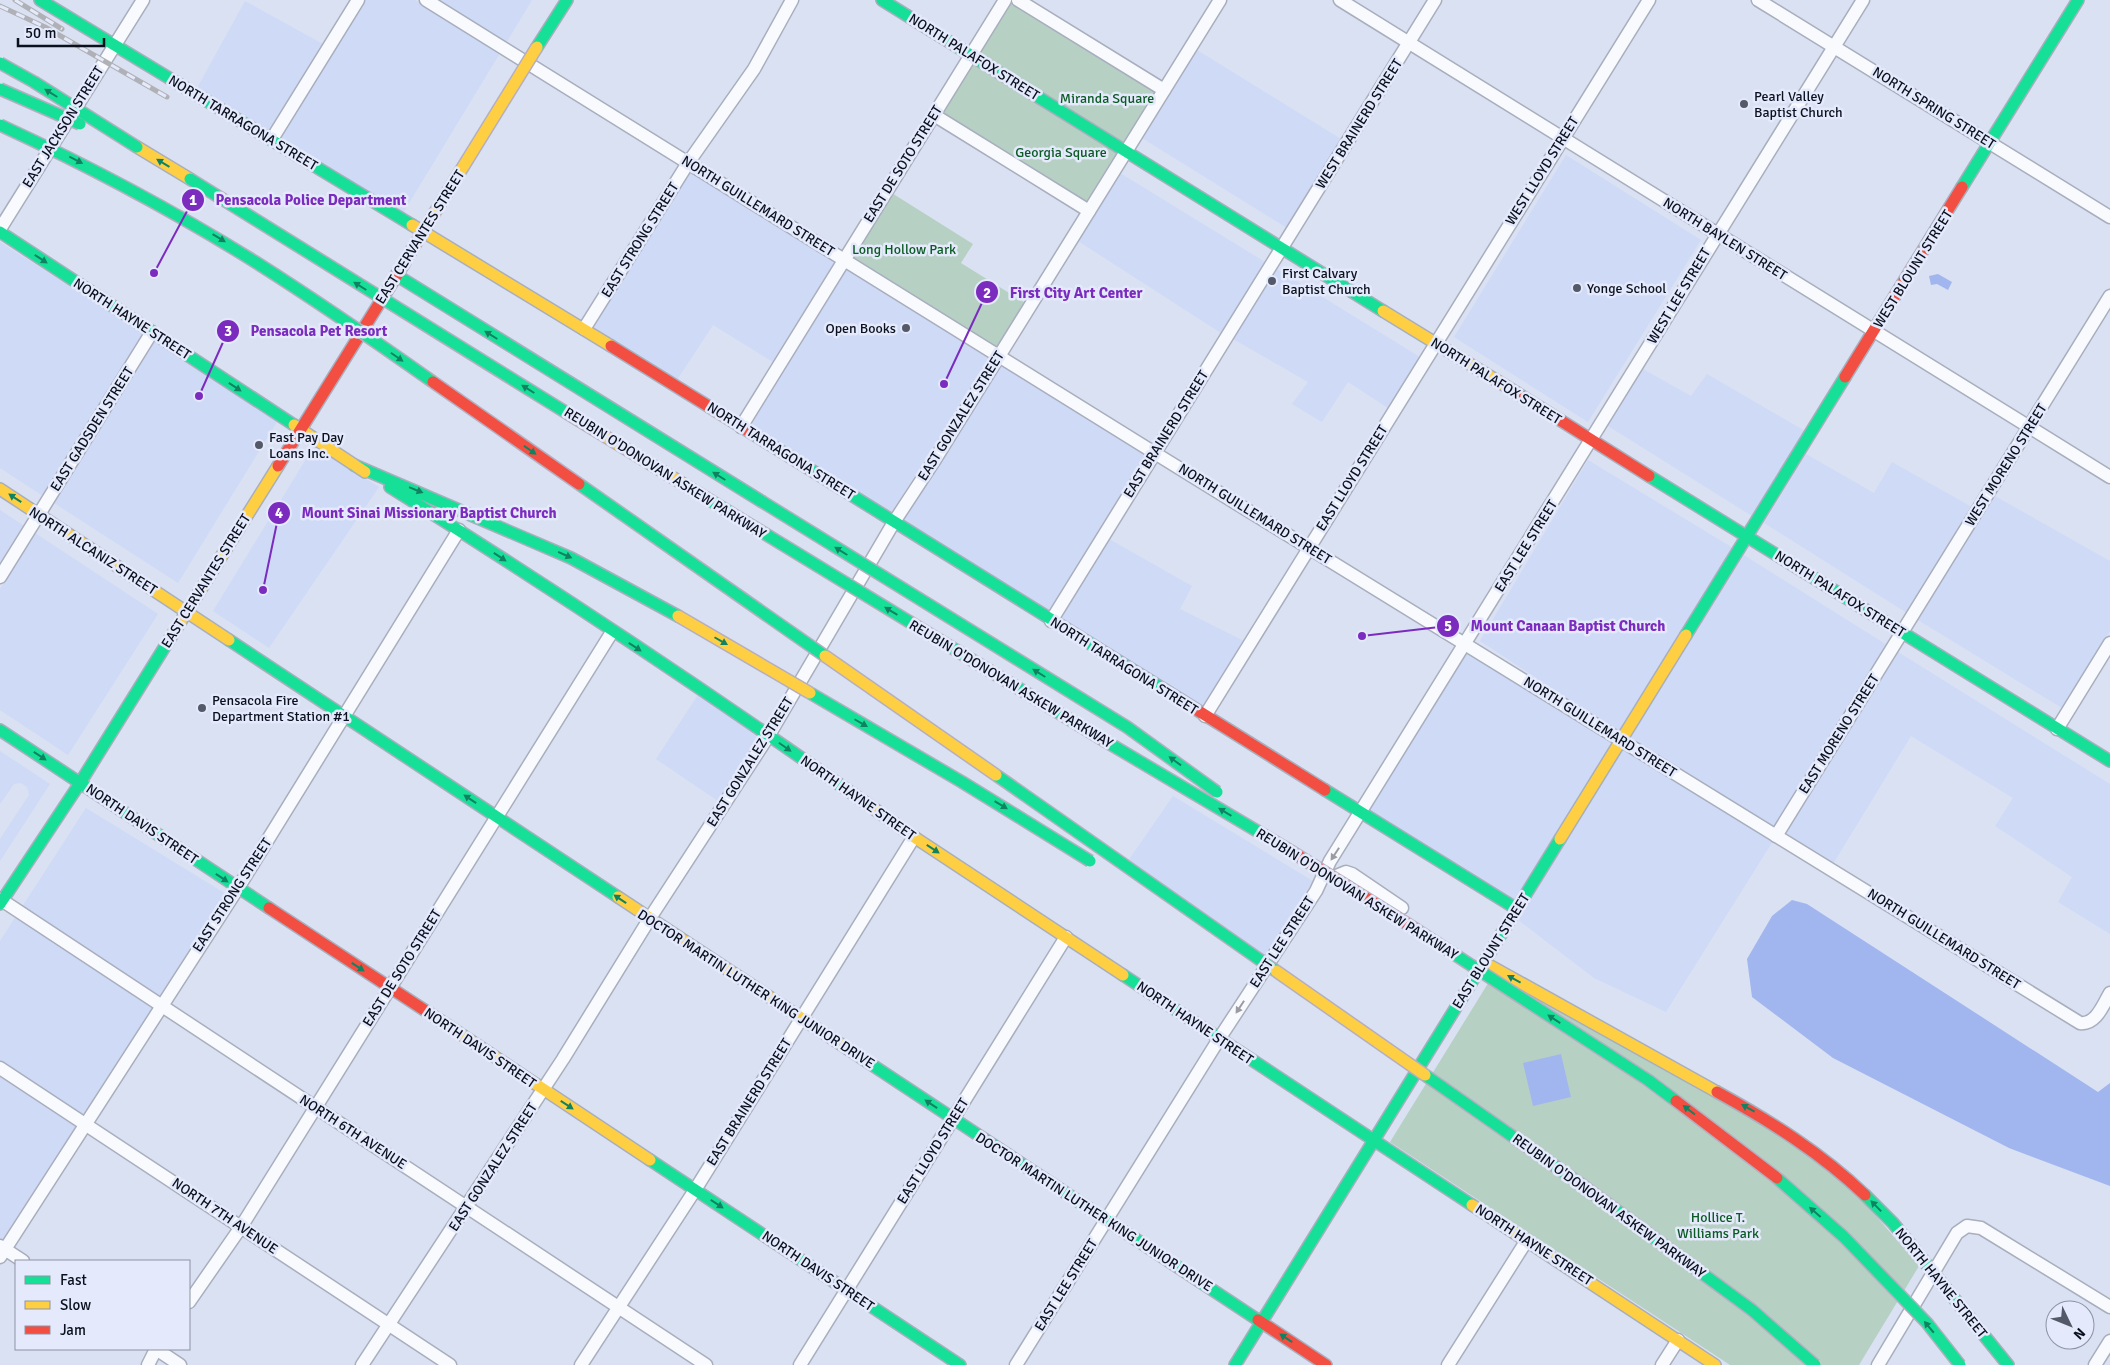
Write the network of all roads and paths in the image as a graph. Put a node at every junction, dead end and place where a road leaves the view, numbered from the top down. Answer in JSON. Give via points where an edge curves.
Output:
{"nodes":[{"id":1,"x":40,"y":0,"type":"edge"},
{"id":2,"x":143,"y":0,"type":"edge"},
{"id":3,"x":358,"y":0,"type":"edge"},
{"id":4,"x":426,"y":0,"type":"edge"},
{"id":5,"x":567,"y":0,"type":"edge"},
{"id":6,"x":792,"y":0,"type":"edge"},
{"id":7,"x":882,"y":0,"type":"edge"},
{"id":8,"x":1005,"y":0,"type":"edge"},
{"id":9,"x":1018,"y":0,"type":"edge"},
{"id":10,"x":1220,"y":0,"type":"edge"},
{"id":11,"x":1340,"y":0,"type":"edge"},
{"id":12,"x":1435,"y":0,"type":"edge"},
{"id":13,"x":1649,"y":0,"type":"edge"},
{"id":14,"x":1758,"y":0,"type":"edge"},
{"id":15,"x":1863,"y":0,"type":"edge"},
{"id":16,"x":2078,"y":0,"type":"edge"},
{"id":17,"x":1409,"y":43,"type":"junction"},
{"id":18,"x":115,"y":45,"type":"junction"},
{"id":19,"x":1834,"y":47,"type":"junction"},
{"id":20,"x":971,"y":55,"type":"junction"},
{"id":21,"x":0,"y":63,"type":"edge"},
{"id":22,"x":0,"y":89,"type":"edge"},
{"id":23,"x":1164,"y":90,"type":"junction"},
{"id":24,"x":934,"y":114,"type":"junction"},
{"id":25,"x":0,"y":125,"type":"edge"},
{"id":26,"x":1563,"y":138,"type":"junction"},
{"id":27,"x":272,"y":139,"type":"junction"},
{"id":28,"x":1990,"y":143,"type":"junction"},
{"id":29,"x":137,"y":147,"type":"junction"},
{"id":30,"x":1126,"y":151,"type":"junction"},
{"id":31,"x":688,"y":162,"type":"junction"},
{"id":32,"x":1089,"y":211,"type":"junction"},
{"id":33,"x":2110,"y":217,"type":"edge"},
{"id":34,"x":0,"y":231,"type":"edge"},
{"id":35,"x":1718,"y":234,"type":"junction"},
{"id":36,"x":1282,"y":248,"type":"junction"},
{"id":37,"x":844,"y":259,"type":"junction"},
{"id":38,"x":396,"y":276,"type":"junction"},
{"id":39,"x":2110,"y":296,"type":"edge"},
{"id":40,"x":584,"y":329,"type":"junction"},
{"id":41,"x":1874,"y":331,"type":"junction"},
{"id":42,"x":152,"y":332,"type":"junction"},
{"id":43,"x":1436,"y":343,"type":"junction"},
{"id":44,"x":999,"y":355,"type":"junction"},
{"id":45,"x":741,"y":427,"type":"junction"},
{"id":46,"x":2029,"y":427,"type":"junction"},
{"id":47,"x":300,"y":430,"type":"junction"},
{"id":48,"x":1591,"y":440,"type":"junction"},
{"id":49,"x":1154,"y":452,"type":"junction"},
{"id":50,"x":354,"y":465,"type":"junction"},
{"id":51,"x":2110,"y":477,"type":"edge"},
{"id":52,"x":0,"y":489,"type":"edge"},
{"id":53,"x":39,"y":514,"type":"junction"},
{"id":54,"x":894,"y":522,"type":"junction"},
{"id":55,"x":459,"y":530,"type":"junction"},
{"id":56,"x":1747,"y":537,"type":"junction"},
{"id":57,"x":1309,"y":548,"type":"junction"},
{"id":58,"x":0,"y":577,"type":"edge"},
{"id":59,"x":187,"y":612,"type":"junction"},
{"id":60,"x":1051,"y":621,"type":"junction"},
{"id":61,"x":612,"y":632,"type":"junction"},
{"id":62,"x":1902,"y":633,"type":"junction"},
{"id":63,"x":1465,"y":644,"type":"junction"},
{"id":64,"x":2110,"y":644,"type":"edge"},
{"id":65,"x":346,"y":716,"type":"junction"},
{"id":66,"x":1205,"y":716,"type":"junction"},
{"id":67,"x":2057,"y":728,"type":"junction"},
{"id":68,"x":0,"y":730,"type":"edge"},
{"id":69,"x":769,"y":735,"type":"junction"},
{"id":70,"x":1621,"y":740,"type":"junction"},
{"id":71,"x":2110,"y":761,"type":"edge"},
{"id":72,"x":80,"y":783,"type":"junction"},
{"id":73,"x":1360,"y":813,"type":"junction"},
{"id":74,"x":496,"y":816,"type":"junction"},
{"id":75,"x":1776,"y":836,"type":"junction"},
{"id":76,"x":914,"y":837,"type":"junction"},
{"id":77,"x":1098,"y":865,"type":"dead end"},
{"id":78,"x":1327,"y":872,"type":"junction"},
{"id":79,"x":238,"y":888,"type":"junction"},
{"id":80,"x":1316,"y":891,"type":"junction"},
{"id":81,"x":1,"y":901,"type":"edge"},
{"id":82,"x":1517,"y":909,"type":"junction"},
{"id":83,"x":650,"y":918,"type":"junction"},
{"id":84,"x":1066,"y":937,"type":"junction"},
{"id":85,"x":1236,"y":958,"type":"dead end"},
{"id":86,"x":1483,"y":962,"type":"junction"},
{"id":87,"x":390,"y":988,"type":"junction"},
{"id":88,"x":2110,"y":993,"type":"edge"},
{"id":89,"x":162,"y":1006,"type":"junction"},
{"id":90,"x":802,"y":1018,"type":"junction"},
{"id":91,"x":1344,"y":1020,"type":"junction"},
{"id":92,"x":1219,"y":1039,"type":"junction"},
{"id":93,"x":0,"y":1068,"type":"edge"},
{"id":94,"x":543,"y":1090,"type":"junction"},
{"id":95,"x":315,"y":1107,"type":"junction"},
{"id":96,"x":953,"y":1119,"type":"junction"},
{"id":97,"x":85,"y":1124,"type":"junction"},
{"id":98,"x":1374,"y":1140,"type":"junction"},
{"id":99,"x":695,"y":1190,"type":"junction"},
{"id":100,"x":467,"y":1207,"type":"junction"},
{"id":101,"x":1106,"y":1220,"type":"junction"},
{"id":102,"x":241,"y":1227,"type":"junction"},
{"id":103,"x":1526,"y":1240,"type":"junction"},
{"id":104,"x":1,"y":1250,"type":"edge"},
{"id":105,"x":21,"y":1260,"type":"edge"},
{"id":106,"x":1934,"y":1272,"type":"junction"},
{"id":107,"x":846,"y":1290,"type":"junction"},
{"id":108,"x":190,"y":1301,"type":"edge"},
{"id":109,"x":620,"y":1307,"type":"junction"},
{"id":110,"x":2110,"y":1307,"type":"edge"},
{"id":111,"x":1262,"y":1322,"type":"junction"},
{"id":112,"x":389,"y":1325,"type":"junction"},
{"id":113,"x":1678,"y":1340,"type":"junction"},
{"id":114,"x":2110,"y":1341,"type":"edge"},
{"id":115,"x":156,"y":1350,"type":"edge"},
{"id":116,"x":158,"y":1350,"type":"edge"},
{"id":117,"x":148,"y":1365,"type":"edge"},
{"id":118,"x":180,"y":1365,"type":"edge"},
{"id":119,"x":362,"y":1365,"type":"edge"},
{"id":120,"x":450,"y":1365,"type":"edge"},
{"id":121,"x":580,"y":1365,"type":"edge"},
{"id":122,"x":706,"y":1365,"type":"edge"},
{"id":123,"x":800,"y":1365,"type":"edge"},
{"id":124,"x":960,"y":1365,"type":"edge"},
{"id":125,"x":1016,"y":1365,"type":"edge"},
{"id":126,"x":1235,"y":1365,"type":"edge"},
{"id":127,"x":1326,"y":1365,"type":"edge"},
{"id":128,"x":1448,"y":1365,"type":"edge"},
{"id":129,"x":1662,"y":1365,"type":"edge"},
{"id":130,"x":1716,"y":1365,"type":"edge"},
{"id":131,"x":1815,"y":1365,"type":"edge"},
{"id":132,"x":1878,"y":1365,"type":"edge"},
{"id":133,"x":1960,"y":1365,"type":"edge"},
{"id":134,"x":2008,"y":1365,"type":"edge"},
{"id":135,"x":2095,"y":1365,"type":"edge"}],
"edges":[{"from":1,"to":18,"type":"main road","name":"NORTH TARRAGONA STREET"},
{"from":2,"to":18,"type":"street","name":"EAST JACKSON STREET"},
{"from":3,"to":27,"type":"street"},
{"from":4,"to":31,"type":"street","name":"NORTH GUILLEMARD STREET"},
{"from":5,"to":38,"type":"main road","name":"EAST CERVANTES STREET","bridge":true},
{"from":6,"to":31,"type":"street","name":"EAST STRONG STREET","via":[[754,68]]},
{"from":7,"to":20,"type":"main road","name":"NORTH PALAFOX STREET"},
{"from":8,"to":20,"type":"street","name":"EAST DE SOTO STREET"},
{"from":9,"to":23,"type":"street"},
{"from":10,"to":23,"type":"street","name":"EAST GONZALEZ STREET"},
{"from":11,"to":17,"type":"street","name":"NORTH BAYLEN STREET"},
{"from":12,"to":17,"type":"street","name":"WEST BRAINERD STREET"},
{"from":13,"to":26,"type":"street","name":"WEST LLOYD STREET"},
{"from":14,"to":19,"type":"street","name":"NORTH SPRING STREET"},
{"from":15,"to":19,"type":"street","name":"WEST LEE STREET"},
{"from":16,"to":28,"type":"main road","name":"WEST BLOUNT STREET"},
{"from":17,"to":26,"type":"street","name":"NORTH BAYLEN STREET"},
{"from":17,"to":36,"type":"street","name":"WEST BRAINERD STREET"},
{"from":18,"to":27,"type":"main road","name":"NORTH TARRAGONA STREET"},
{"from":18,"to":34,"type":"street","name":"EAST JACKSON STREET"},
{"from":19,"to":28,"type":"street","name":"NORTH SPRING STREET"},
{"from":19,"to":35,"type":"street","name":"WEST LEE STREET"},
{"from":20,"to":24,"type":"street","name":"EAST DE SOTO STREET"},
{"from":20,"to":30,"type":"main road","name":"NORTH PALAFOX STREET"},
{"from":29,"to":21,"type":"main road","one_way":true,"bridge":true},
{"from":22,"to":29,"type":"main road","name":"REUBIN O'DONOVAN ASKEW PARKWAY","bridge":true},
{"from":23,"to":30,"type":"street","name":"EAST GONZALEZ STREET"},
{"from":24,"to":32,"type":"street"},
{"from":24,"to":37,"type":"street","name":"EAST DE SOTO STREET"},
{"from":25,"to":91,"type":"main road","name":"REUBIN O'DONOVAN ASKEW PARKWAY","one_way":true,"bridge":true,"via":[[172,211],[292,284]]},
{"from":26,"to":35,"type":"street","name":"NORTH BAYLEN STREET"},
{"from":26,"to":43,"type":"street","name":"WEST LLOYD STREET"},
{"from":27,"to":40,"type":"main road","name":"NORTH TARRAGONA STREET"},
{"from":28,"to":33,"type":"street","name":"NORTH SPRING STREET"},
{"from":28,"to":41,"type":"main road","name":"WEST BLOUNT STREET"},
{"from":78,"to":29,"type":"main road","name":"REUBIN O'DONOVAN ASKEW PARKWAY","one_way":true,"bridge":true,"via":[[799,556]]},
{"from":30,"to":32,"type":"street","name":"EAST GONZALEZ STREET"},
{"from":30,"to":36,"type":"main road","name":"NORTH PALAFOX STREET"},
{"from":31,"to":37,"type":"street","name":"NORTH GUILLEMARD STREET"},
{"from":31,"to":40,"type":"street","name":"EAST STRONG STREET"},
{"from":32,"to":44,"type":"street","name":"EAST GONZALEZ STREET"},
{"from":34,"to":42,"type":"main road","name":"NORTH HAYNE STREET","one_way":true},
{"from":35,"to":41,"type":"street","name":"NORTH BAYLEN STREET"},
{"from":35,"to":48,"type":"street","name":"WEST LEE STREET"},
{"from":36,"to":43,"type":"main road","name":"NORTH PALAFOX STREET"},
{"from":36,"to":49,"type":"street","name":"EAST BRAINERD STREET"},
{"from":37,"to":44,"type":"street","name":"NORTH GUILLEMARD STREET"},
{"from":37,"to":45,"type":"street","name":"EAST DE SOTO STREET"},
{"from":38,"to":47,"type":"main road","name":"EAST CERVANTES STREET"},
{"from":78,"to":38,"type":"main road","one_way":true,"bridge":true,"via":[[1127,727]]},
{"from":39,"to":46,"type":"street","name":"WEST MORENO STREET"},
{"from":40,"to":45,"type":"main road","name":"NORTH TARRAGONA STREET"},
{"from":41,"to":46,"type":"street","name":"NORTH BAYLEN STREET"},
{"from":41,"to":56,"type":"main road","name":"WEST BLOUNT STREET"},
{"from":42,"to":47,"type":"main road","name":"NORTH HAYNE STREET","one_way":true},
{"from":42,"to":53,"type":"street","name":"EAST GADSDEN STREET"},
{"from":43,"to":48,"type":"main road","name":"NORTH PALAFOX STREET"},
{"from":43,"to":57,"type":"street","name":"EAST LLOYD STREET"},
{"from":44,"to":49,"type":"street","name":"NORTH GUILLEMARD STREET"},
{"from":44,"to":54,"type":"street","name":"EAST GONZALEZ STREET"},
{"from":45,"to":54,"type":"main road","name":"NORTH TARRAGONA STREET"},
{"from":46,"to":51,"type":"street","name":"NORTH BAYLEN STREET"},
{"from":46,"to":62,"type":"street","name":"WEST MORENO STREET"},
{"from":47,"to":50,"type":"main road","name":"NORTH HAYNE STREET"},
{"from":47,"to":59,"type":"main road","name":"EAST CERVANTES STREET"},
{"from":48,"to":56,"type":"main road","name":"NORTH PALAFOX STREET"},
{"from":48,"to":63,"type":"street","name":"EAST LEE STREET"},
{"from":49,"to":57,"type":"street","name":"NORTH GUILLEMARD STREET"},
{"from":49,"to":60,"type":"street","name":"EAST BRAINERD STREET"},
{"from":50,"to":55,"type":"main road","name":"NORTH HAYNE STREET"},
{"from":50,"to":77,"type":"main road","one_way":true,"bridge":true,"via":[[571,558],[678,616]]},
{"from":53,"to":52,"type":"main road","name":"NORTH ALCANIZ STREET","one_way":true},
{"from":53,"to":58,"type":"street","name":"EAST GADSDEN STREET"},
{"from":53,"to":59,"type":"main road","name":"NORTH ALCANIZ STREET"},
{"from":54,"to":60,"type":"main road","name":"NORTH TARRAGONA STREET"},
{"from":54,"to":69,"type":"street","name":"EAST GONZALEZ STREET"},
{"from":55,"to":61,"type":"main road","name":"NORTH HAYNE STREET","one_way":true},
{"from":55,"to":65,"type":"street","name":"EAST STRONG STREET"},
{"from":56,"to":62,"type":"main road","name":"NORTH PALAFOX STREET"},
{"from":56,"to":70,"type":"main road","name":"EAST BLOUNT STREET"},
{"from":57,"to":63,"type":"street","name":"NORTH GUILLEMARD STREET"},
{"from":57,"to":66,"type":"street","name":"EAST LLOYD STREET"},
{"from":59,"to":65,"type":"main road","name":"DOCTOR MARTIN LUTHER KING JUNIOR DRIVE"},
{"from":59,"to":72,"type":"main road","name":"EAST CERVANTES STREET"},
{"from":60,"to":66,"type":"main road","name":"NORTH TARRAGONA STREET"},
{"from":61,"to":69,"type":"main road","name":"NORTH HAYNE STREET","one_way":true},
{"from":61,"to":74,"type":"street","name":"EAST DE SOTO STREET"},
{"from":62,"to":67,"type":"main road","name":"NORTH PALAFOX STREET"},
{"from":62,"to":75,"type":"street","name":"EAST MORENO STREET"},
{"from":63,"to":70,"type":"street","name":"NORTH GUILLEMARD STREET"},
{"from":63,"to":73,"type":"street","name":"EAST LEE STREET"},
{"from":64,"to":67,"type":"street"},
{"from":74,"to":65,"type":"main road","name":"DOCTOR MARTIN LUTHER KING JUNIOR DRIVE","one_way":true},
{"from":65,"to":79,"type":"street","name":"EAST STRONG STREET"},
{"from":66,"to":73,"type":"main road","name":"NORTH TARRAGONA STREET"},
{"from":67,"to":71,"type":"main road","name":"NORTH PALAFOX STREET"},
{"from":68,"to":72,"type":"main road","name":"NORTH DAVIS STREET","one_way":true},
{"from":69,"to":76,"type":"main road","name":"NORTH HAYNE STREET","one_way":true},
{"from":69,"to":83,"type":"street","name":"EAST GONZALEZ STREET"},
{"from":70,"to":75,"type":"street","name":"NORTH GUILLEMARD STREET"},
{"from":70,"to":82,"type":"main road","name":"EAST BLOUNT STREET"},
{"from":72,"to":79,"type":"main road","name":"NORTH DAVIS STREET","one_way":true},
{"from":72,"to":81,"type":"main road","name":"EAST CERVANTES STREET"},
{"from":73,"to":80,"type":"street","name":"EAST LEE STREET","one_way":true},
{"from":73,"to":82,"type":"main road","name":"NORTH TARRAGONA STREET"},
{"from":83,"to":74,"type":"main road","name":"DOCTOR MARTIN LUTHER KING JUNIOR DRIVE","one_way":true},
{"from":74,"to":87,"type":"street","name":"EAST DE SOTO STREET"},
{"from":75,"to":88,"type":"street","name":"NORTH GUILLEMARD STREET","via":[[2080,1023],[2094,1020]]},
{"from":76,"to":84,"type":"main road","name":"NORTH HAYNE STREET","one_way":true},
{"from":76,"to":90,"type":"street","name":"EAST BRAINERD STREET"},
{"from":133,"to":78,"type":"main road","name":"REUBIN O'DONOVAN ASKEW PARKWAY","one_way":true,"bridge":true,"via":[[1926,1323],[1844,1236],[1763,1166],[1648,1080]]},
{"from":79,"to":87,"type":"main road","name":"NORTH DAVIS STREET","one_way":true},
{"from":79,"to":89,"type":"street","name":"EAST STRONG STREET"},
{"from":80,"to":86,"type":"street","name":"NORTH HAYNE STREET","via":[[1337,874],[1352,874]]},
{"from":80,"to":92,"type":"street","name":"EAST LEE STREET","one_way":true},
{"from":81,"to":89,"type":"street","name":"NORTH 6TH AVENUE"},
{"from":82,"to":86,"type":"main road","name":"EAST BLOUNT STREET"},
{"from":83,"to":90,"type":"main road","name":"DOCTOR MARTIN LUTHER KING JUNIOR DRIVE"},
{"from":83,"to":94,"type":"street","name":"EAST GONZALEZ STREET"},
{"from":84,"to":92,"type":"main road","name":"NORTH HAYNE STREET"},
{"from":84,"to":96,"type":"street","name":"EAST LLOYD STREET"},
{"from":85,"to":91,"type":"main road","bridge":true},
{"from":86,"to":98,"type":"main road","name":"EAST BLOUNT STREET"},
{"from":106,"to":86,"type":"main road","name":"NORTH HAYNE STREET","one_way":true,"via":[[1863,1193],[1802,1142],[1762,1116]]},
{"from":87,"to":94,"type":"main road","name":"NORTH DAVIS STREET"},
{"from":87,"to":95,"type":"street","name":"EAST DE SOTO STREET"},
{"from":89,"to":95,"type":"street","name":"NORTH 6TH AVENUE"},
{"from":89,"to":97,"type":"street","name":"EAST STRONG STREET"},
{"from":96,"to":90,"type":"main road","name":"DOCTOR MARTIN LUTHER KING JUNIOR DRIVE","one_way":true},
{"from":90,"to":99,"type":"street","name":"EAST BRAINERD STREET"},
{"from":91,"to":131,"type":"main road","name":"REUBIN O'DONOVAN ASKEW PARKWAY","bridge":true,"via":[[1582,1185],[1752,1310]]},
{"from":92,"to":98,"type":"main road","name":"NORTH HAYNE STREET"},
{"from":92,"to":101,"type":"street","name":"EAST LEE STREET"},
{"from":93,"to":97,"type":"street","name":"NORTH 7TH AVENUE"},
{"from":94,"to":99,"type":"main road","name":"NORTH DAVIS STREET","one_way":true},
{"from":94,"to":100,"type":"street","name":"EAST GONZALEZ STREET"},
{"from":95,"to":100,"type":"street","name":"NORTH 6TH AVENUE"},
{"from":95,"to":102,"type":"street","name":"EAST DE SOTO STREET"},
{"from":96,"to":101,"type":"main road","name":"DOCTOR MARTIN LUTHER KING JUNIOR DRIVE"},
{"from":96,"to":107,"type":"street","name":"EAST LLOYD STREET"},
{"from":97,"to":102,"type":"street","name":"NORTH 7TH AVENUE"},
{"from":97,"to":104,"type":"street","name":"EAST STRONG STREET"},
{"from":98,"to":103,"type":"main road","name":"NORTH HAYNE STREET"},
{"from":98,"to":111,"type":"main road","name":"EAST BLOUNT STREET"},
{"from":99,"to":107,"type":"main road","name":"NORTH DAVIS STREET","one_way":true},
{"from":99,"to":109,"type":"street","name":"EAST BRAINERD STREET"},
{"from":100,"to":109,"type":"street","name":"NORTH 6TH AVENUE"},
{"from":100,"to":112,"type":"street","name":"EAST GONZALEZ STREET"},
{"from":101,"to":111,"type":"main road","name":"DOCTOR MARTIN LUTHER KING JUNIOR DRIVE"},
{"from":101,"to":125,"type":"street","name":"EAST LEE STREET"},
{"from":102,"to":108,"type":"street","name":"EAST DE SOTO STREET"},
{"from":102,"to":112,"type":"street","name":"NORTH 7TH AVENUE"},
{"from":103,"to":113,"type":"main road","name":"NORTH HAYNE STREET"},
{"from":103,"to":128,"type":"street"},
{"from":104,"to":105,"type":"street"},
{"from":106,"to":110,"type":"street","via":[[1957,1233],[1968,1226],[1981,1228]]},
{"from":106,"to":132,"type":"street"},
{"from":106,"to":134,"type":"main road","name":"NORTH HAYNE STREET"},
{"from":107,"to":123,"type":"street","name":"EAST LLOYD STREET"},
{"from":107,"to":124,"type":"main road","name":"NORTH DAVIS STREET"},
{"from":109,"to":121,"type":"street","name":"EAST BRAINERD STREET"},
{"from":109,"to":122,"type":"street","name":"NORTH 6TH AVENUE"},
{"from":111,"to":126,"type":"main road","name":"EAST BLOUNT STREET"},
{"from":127,"to":111,"type":"main road","name":"DOCTOR MARTIN LUTHER KING JUNIOR DRIVE","one_way":true},
{"from":112,"to":119,"type":"street","name":"EAST GONZALEZ STREET"},
{"from":112,"to":120,"type":"street","name":"NORTH 7TH AVENUE"},
{"from":113,"to":129,"type":"street"},
{"from":113,"to":130,"type":"main road","name":"NORTH HAYNE STREET"},
{"from":114,"to":135,"type":"street"},
{"from":115,"to":117,"type":"street"},
{"from":116,"to":118,"type":"street"}]}
